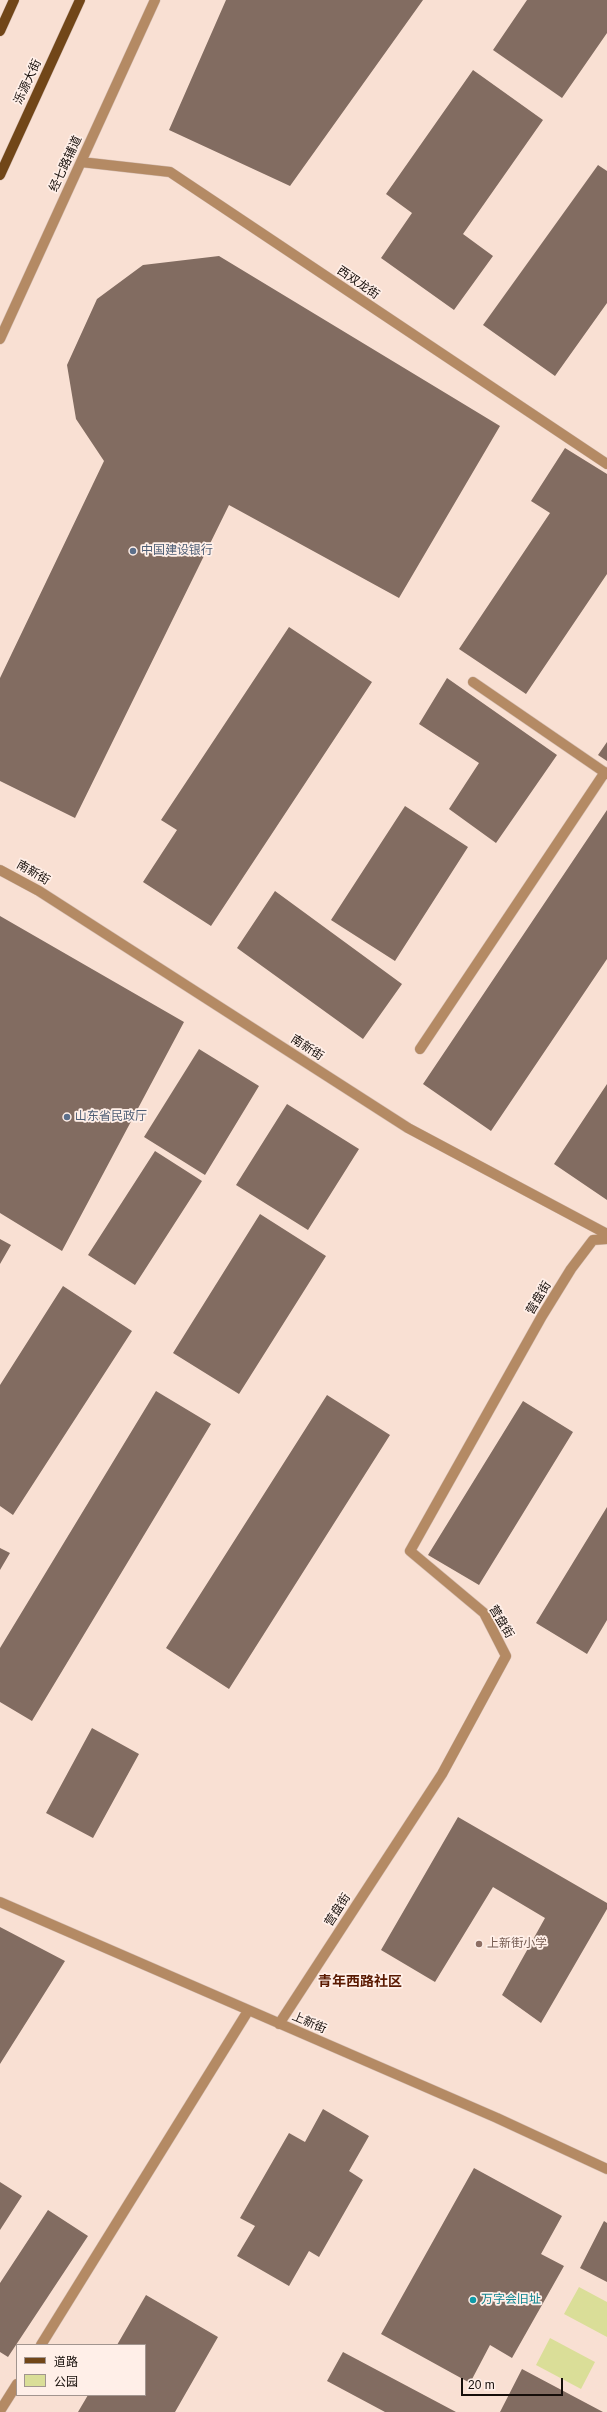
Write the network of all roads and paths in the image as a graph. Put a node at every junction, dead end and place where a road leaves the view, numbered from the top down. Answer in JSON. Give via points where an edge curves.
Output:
{"nodes":[{"id":1,"x":14,"y":0,"type":"edge"},
{"id":2,"x":80,"y":0,"type":"edge"},
{"id":3,"x":155,"y":0,"type":"edge"},
{"id":4,"x":0,"y":31,"type":"edge"},
{"id":5,"x":81,"y":162,"type":"junction"},
{"id":6,"x":0,"y":175,"type":"edge"},
{"id":7,"x":0,"y":339,"type":"edge"},
{"id":8,"x":607,"y":464,"type":"edge"},
{"id":9,"x":473,"y":682,"type":"dead end"},
{"id":10,"x":606,"y":773,"type":"edge"},
{"id":11,"x":0,"y":870,"type":"edge"},
{"id":12,"x":420,"y":1049,"type":"dead end"},
{"id":13,"x":607,"y":1234,"type":"edge"},
{"id":14,"x":607,"y":1239,"type":"edge"},
{"id":15,"x":0,"y":1902,"type":"edge"},
{"id":16,"x":248,"y":2011,"type":"junction"},
{"id":17,"x":280,"y":2024,"type":"junction"},
{"id":18,"x":607,"y":2169,"type":"edge"},
{"id":19,"x":42,"y":2344,"type":"edge"},
{"id":20,"x":16,"y":2386,"type":"edge"},
{"id":21,"x":0,"y":2411,"type":"edge"}],
"edges":[{"from":1,"to":4,"type":"main road"},
{"from":2,"to":6,"type":"main road","name":"泺源大街"},
{"from":3,"to":5,"type":"street","name":"经七路辅道"},
{"from":5,"to":7,"type":"street","name":"经七路辅道"},
{"from":5,"to":8,"type":"street","name":"西双龙街","via":[[170,172]]},
{"from":9,"to":10,"type":"street"},
{"from":10,"to":12,"type":"street"},
{"from":11,"to":13,"type":"street","name":"南新街","via":[[39,891],[408,1128]]},
{"from":14,"to":17,"type":"street","name":"营盘街","via":[[593,1240],[571,1269],[410,1551],[484,1613],[506,1656],[436,1784]]},
{"from":15,"to":16,"type":"street","name":"上新街"},
{"from":16,"to":17,"type":"street","name":"上新街"},
{"from":16,"to":19,"type":"street"},
{"from":17,"to":18,"type":"street","name":"上新街","via":[[497,2118]]},
{"from":20,"to":21,"type":"street"}]}
